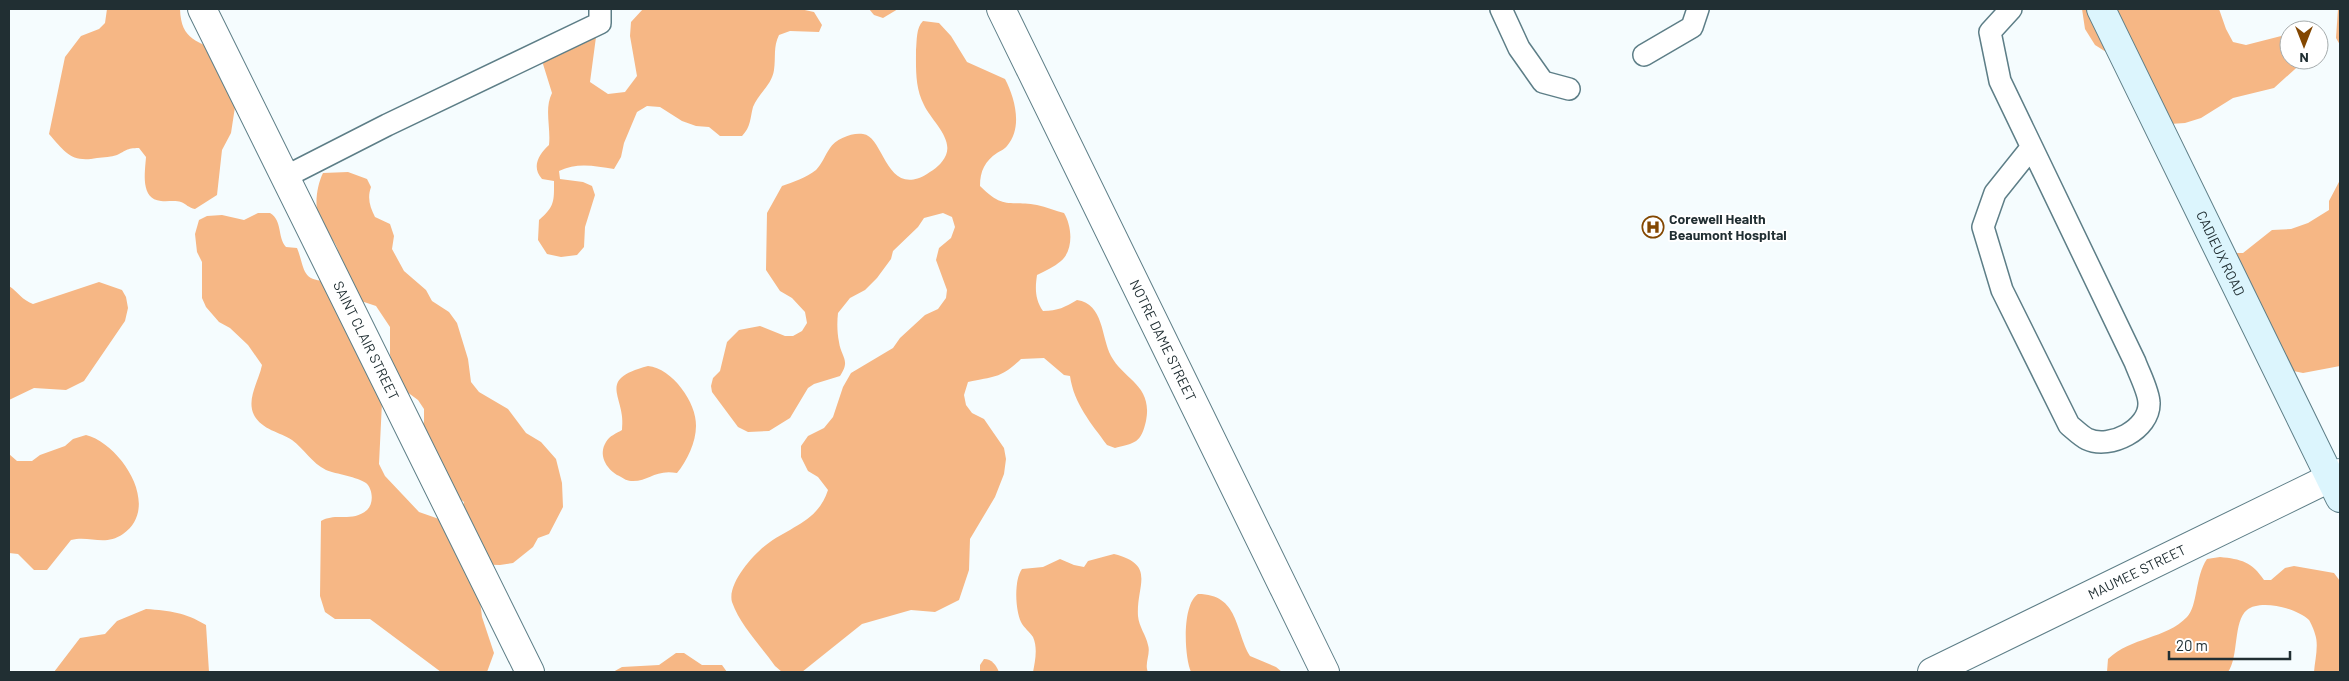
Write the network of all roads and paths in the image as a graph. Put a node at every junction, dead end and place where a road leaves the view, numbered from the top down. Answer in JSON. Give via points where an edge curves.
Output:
{"nodes":[{"id":1,"x":202,"y":9,"type":"edge"},
{"id":2,"x":600,"y":9,"type":"edge"},
{"id":3,"x":1001,"y":9,"type":"edge"},
{"id":4,"x":1502,"y":9,"type":"edge"},
{"id":5,"x":1698,"y":9,"type":"edge"},
{"id":6,"x":2011,"y":9,"type":"edge"},
{"id":7,"x":2101,"y":9,"type":"edge"},
{"id":8,"x":1644,"y":55,"type":"dead end"},
{"id":9,"x":1569,"y":89,"type":"dead end"},
{"id":10,"x":2031,"y":148,"type":"junction"},
{"id":11,"x":285,"y":177,"type":"junction"},
{"id":12,"x":2337,"y":483,"type":"edge"},
{"id":13,"x":530,"y":672,"type":"edge"},
{"id":14,"x":1325,"y":672,"type":"edge"},
{"id":15,"x":1932,"y":672,"type":"edge"}],
"edges":[{"from":1,"to":11,"type":"street","name":"SAINT CLAIR STREET"},
{"from":2,"to":11,"type":"lane","via":[[600,23]]},
{"from":3,"to":14,"type":"street","name":"NOTRE DAME STREET"},
{"from":4,"to":9,"type":"lane","via":[[1519,48],[1543,82]]},
{"from":5,"to":8,"type":"lane","via":[[1692,27]]},
{"from":6,"to":10,"type":"lane","via":[[1990,32],[2000,81]]},
{"from":7,"to":12,"type":"street","name":"CADIEUX ROAD"},
{"from":10,"to":10,"type":"lane","via":[[2135,362],[2149,403],[2143,423],[2127,435],[2108,442],[2088,440],[2069,425],[2002,290],[1983,227],[1995,193]]},
{"from":11,"to":13,"type":"street","name":"SAINT CLAIR STREET"},
{"from":12,"to":15,"type":"street","name":"MAUMEE STREET"}]}
